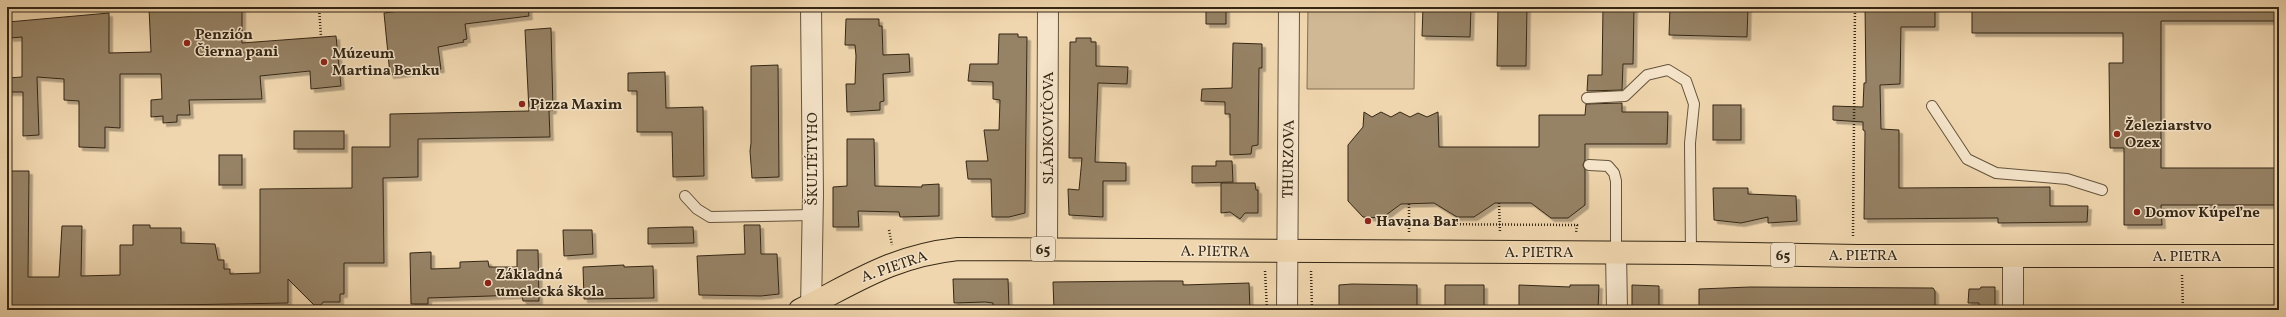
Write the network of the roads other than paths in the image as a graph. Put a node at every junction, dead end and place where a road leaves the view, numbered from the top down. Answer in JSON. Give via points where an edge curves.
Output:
{"nodes":[{"id":1,"x":811,"y":7,"type":"edge"},
{"id":2,"x":1048,"y":7,"type":"edge"},
{"id":3,"x":1289,"y":7,"type":"edge"},
{"id":4,"x":1587,"y":98,"type":"dead end"},
{"id":5,"x":1932,"y":106,"type":"dead end"},
{"id":6,"x":1589,"y":165,"type":"dead end"},
{"id":7,"x":2102,"y":190,"type":"dead end"},
{"id":8,"x":685,"y":196,"type":"dead end"},
{"id":9,"x":812,"y":215,"type":"junction"},
{"id":10,"x":1047,"y":249,"type":"junction"},
{"id":11,"x":1287,"y":251,"type":"junction"},
{"id":12,"x":1616,"y":252,"type":"junction"},
{"id":13,"x":1691,"y":253,"type":"junction"},
{"id":14,"x":2013,"y":255,"type":"junction"},
{"id":15,"x":2279,"y":256,"type":"edge"},
{"id":16,"x":807,"y":308,"type":"edge"},
{"id":17,"x":1287,"y":310,"type":"edge"},
{"id":18,"x":1617,"y":310,"type":"edge"},
{"id":19,"x":2013,"y":310,"type":"edge"}],
"edges":[{"from":1,"to":9,"type":"street","name":"ŠKULTÉTYHO"},
{"from":2,"to":10,"type":"street","name":"SLÁDKOVIČOVA"},
{"from":3,"to":11,"type":"street","name":"THURZOVA"},
{"from":4,"to":13,"type":"lane","via":[[1625,96],[1647,75],[1668,70],[1686,81],[1694,104],[1690,144]]},
{"from":5,"to":7,"type":"lane","via":[[1967,159],[1996,173],[2067,179]]},
{"from":6,"to":12,"type":"lane","via":[[1608,166],[1614,173]]},
{"from":8,"to":9,"type":"lane","via":[[697,209],[710,217]]},
{"from":9,"to":16,"type":"street","name":"ŠKULTÉTYHO"},
{"from":10,"to":11,"type":"main road","name":"A. PIETRA","number":"65"},
{"from":10,"to":16,"type":"main road","name":"A. PIETRA","number":"65","via":[[958,249],[921,254],[867,274]]},
{"from":11,"to":12,"type":"main road","name":"A. PIETRA","number":"65"},
{"from":11,"to":17,"type":"street","name":"THURZOVA"},
{"from":12,"to":13,"type":"main road","name":"A. PIETRA","number":"65"},
{"from":12,"to":18,"type":"street"},
{"from":13,"to":14,"type":"main road","name":"A. PIETRA","number":"65"},
{"from":14,"to":15,"type":"main road","name":"A. PIETRA","number":"65"},
{"from":14,"to":19,"type":"street"}]}
